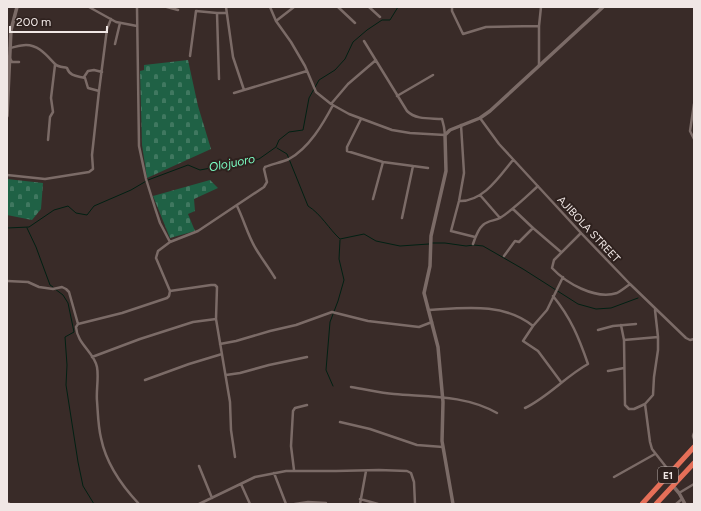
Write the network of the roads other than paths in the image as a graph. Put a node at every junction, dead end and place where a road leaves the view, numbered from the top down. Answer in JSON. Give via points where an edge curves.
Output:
{"nodes":[{"id":1,"x":17,"y":7,"type":"edge"},
{"id":2,"x":89,"y":7,"type":"edge"},
{"id":3,"x":137,"y":7,"type":"edge"},
{"id":4,"x":167,"y":7,"type":"edge"},
{"id":5,"x":226,"y":7,"type":"edge"},
{"id":6,"x":270,"y":7,"type":"edge"},
{"id":7,"x":294,"y":7,"type":"edge"},
{"id":8,"x":338,"y":7,"type":"edge"},
{"id":9,"x":369,"y":7,"type":"edge"},
{"id":10,"x":452,"y":7,"type":"edge"},
{"id":11,"x":541,"y":7,"type":"edge"},
{"id":12,"x":603,"y":7,"type":"edge"},
{"id":13,"x":178,"y":10,"type":"dead end"},
{"id":14,"x":217,"y":12,"type":"junction"},
{"id":15,"x":226,"y":13,"type":"junction"},
{"id":16,"x":380,"y":17,"type":"dead end"},
{"id":17,"x":111,"y":19,"type":"junction"},
{"id":18,"x":276,"y":21,"type":"junction"},
{"id":19,"x":120,"y":23,"type":"junction"},
{"id":20,"x":355,"y":23,"type":"dead end"},
{"id":21,"x":137,"y":26,"type":"junction"},
{"id":22,"x":539,"y":26,"type":"junction"},
{"id":23,"x":364,"y":41,"type":"dead end"},
{"id":24,"x":115,"y":44,"type":"dead end"},
{"id":25,"x":10,"y":48,"type":"junction"},
{"id":26,"x":8,"y":56,"type":"edge"},
{"id":27,"x":190,"y":56,"type":"dead end"},
{"id":28,"x":376,"y":60,"type":"junction"},
{"id":29,"x":19,"y":62,"type":"dead end"},
{"id":30,"x":55,"y":65,"type":"junction"},
{"id":31,"x":539,"y":66,"type":"junction"},
{"id":32,"x":307,"y":71,"type":"junction"},
{"id":33,"x":102,"y":72,"type":"junction"},
{"id":34,"x":433,"y":75,"type":"dead end"},
{"id":35,"x":84,"y":77,"type":"junction"},
{"id":36,"x":219,"y":79,"type":"dead end"},
{"id":37,"x":244,"y":90,"type":"junction"},
{"id":38,"x":99,"y":91,"type":"junction"},
{"id":39,"x":234,"y":93,"type":"dead end"},
{"id":40,"x":397,"y":96,"type":"junction"},
{"id":41,"x":694,"y":104,"type":"edge"},
{"id":42,"x":332,"y":105,"type":"junction"},
{"id":43,"x":7,"y":116,"type":"edge"},
{"id":44,"x":480,"y":118,"type":"junction"},
{"id":45,"x":361,"y":119,"type":"junction"},
{"id":46,"x":461,"y":125,"type":"junction"},
{"id":47,"x":445,"y":135,"type":"junction"},
{"id":48,"x":694,"y":139,"type":"edge"},
{"id":49,"x":48,"y":140,"type":"dead end"},
{"id":50,"x":513,"y":160,"type":"junction"},
{"id":51,"x":383,"y":162,"type":"junction"},
{"id":52,"x":413,"y":166,"type":"junction"},
{"id":53,"x":428,"y":168,"type":"dead end"},
{"id":54,"x":7,"y":175,"type":"edge"},
{"id":55,"x":538,"y":186,"type":"junction"},
{"id":56,"x":480,"y":195,"type":"junction"},
{"id":57,"x":373,"y":199,"type":"dead end"},
{"id":58,"x":459,"y":201,"type":"junction"},
{"id":59,"x":237,"y":206,"type":"junction"},
{"id":60,"x":513,"y":209,"type":"junction"},
{"id":61,"x":402,"y":218,"type":"dead end"},
{"id":62,"x":500,"y":218,"type":"junction"},
{"id":63,"x":533,"y":228,"type":"junction"},
{"id":64,"x":581,"y":232,"type":"junction"},
{"id":65,"x":475,"y":237,"type":"junction"},
{"id":66,"x":170,"y":242,"type":"junction"},
{"id":67,"x":473,"y":244,"type":"dead end"},
{"id":68,"x":561,"y":252,"type":"junction"},
{"id":69,"x":504,"y":256,"type":"dead end"},
{"id":70,"x":563,"y":277,"type":"junction"},
{"id":71,"x":275,"y":278,"type":"dead end"},
{"id":72,"x":7,"y":281,"type":"edge"},
{"id":73,"x":630,"y":284,"type":"junction"},
{"id":74,"x":170,"y":291,"type":"junction"},
{"id":75,"x":553,"y":296,"type":"junction"},
{"id":76,"x":655,"y":308,"type":"junction"},
{"id":77,"x":428,"y":310,"type":"junction"},
{"id":78,"x":216,"y":319,"type":"junction"},
{"id":79,"x":432,"y":322,"type":"junction"},
{"id":80,"x":78,"y":324,"type":"junction"},
{"id":81,"x":636,"y":324,"type":"dead end"},
{"id":82,"x":621,"y":325,"type":"junction"},
{"id":83,"x":533,"y":326,"type":"junction"},
{"id":84,"x":598,"y":330,"type":"dead end"},
{"id":85,"x":658,"y":337,"type":"junction"},
{"id":86,"x":624,"y":340,"type":"junction"},
{"id":87,"x":694,"y":340,"type":"edge"},
{"id":88,"x":220,"y":344,"type":"junction"},
{"id":89,"x":222,"y":354,"type":"junction"},
{"id":90,"x":92,"y":357,"type":"junction"},
{"id":91,"x":308,"y":357,"type":"dead end"},
{"id":92,"x":624,"y":368,"type":"junction"},
{"id":93,"x":608,"y":371,"type":"dead end"},
{"id":94,"x":226,"y":374,"type":"junction"},
{"id":95,"x":145,"y":380,"type":"dead end"},
{"id":96,"x":561,"y":382,"type":"junction"},
{"id":97,"x":351,"y":387,"type":"dead end"},
{"id":98,"x":443,"y":398,"type":"junction"},
{"id":99,"x":644,"y":404,"type":"junction"},
{"id":100,"x":307,"y":405,"type":"dead end"},
{"id":101,"x":525,"y":408,"type":"dead end"},
{"id":102,"x":497,"y":413,"type":"dead end"},
{"id":103,"x":340,"y":422,"type":"dead end"},
{"id":104,"x":694,"y":433,"type":"edge"},
{"id":105,"x":694,"y":439,"type":"edge"},
{"id":106,"x":443,"y":447,"type":"junction"},
{"id":107,"x":694,"y":447,"type":"edge"},
{"id":108,"x":656,"y":454,"type":"junction"},
{"id":109,"x":235,"y":457,"type":"dead end"},
{"id":110,"x":694,"y":463,"type":"edge"},
{"id":111,"x":199,"y":466,"type":"dead end"},
{"id":112,"x":294,"y":470,"type":"junction"},
{"id":113,"x":366,"y":471,"type":"junction"},
{"id":114,"x":670,"y":472,"type":"junction"},
{"id":115,"x":274,"y":473,"type":"junction"},
{"id":116,"x":614,"y":477,"type":"dead end"},
{"id":117,"x":241,"y":484,"type":"junction"},
{"id":118,"x":694,"y":484,"type":"edge"},
{"id":119,"x":673,"y":486,"type":"junction"},
{"id":120,"x":679,"y":493,"type":"junction"},
{"id":121,"x":212,"y":498,"type":"junction"},
{"id":122,"x":682,"y":498,"type":"junction"},
{"id":123,"x":360,"y":499,"type":"junction"},
{"id":124,"x":326,"y":503,"type":"edge"},
{"id":125,"x":139,"y":504,"type":"edge"},
{"id":126,"x":199,"y":504,"type":"edge"},
{"id":127,"x":250,"y":504,"type":"edge"},
{"id":128,"x":286,"y":504,"type":"edge"},
{"id":129,"x":295,"y":504,"type":"edge"},
{"id":130,"x":360,"y":504,"type":"edge"},
{"id":131,"x":378,"y":504,"type":"edge"},
{"id":132,"x":415,"y":504,"type":"edge"},
{"id":133,"x":453,"y":504,"type":"edge"},
{"id":134,"x":642,"y":504,"type":"edge"},
{"id":135,"x":656,"y":504,"type":"edge"},
{"id":136,"x":676,"y":504,"type":"edge"},
{"id":137,"x":685,"y":504,"type":"edge"}],
"edges":[{"from":1,"to":25,"type":"street","via":[[12,24]]},
{"from":2,"to":17,"type":"street"},
{"from":3,"to":21,"type":"street"},
{"from":4,"to":13,"type":"street"},
{"from":5,"to":15,"type":"street"},
{"from":6,"to":18,"type":"street"},
{"from":7,"to":18,"type":"street"},
{"from":8,"to":20,"type":"street"},
{"from":9,"to":16,"type":"street"},
{"from":10,"to":22,"type":"street","via":[[463,34],[486,27]]},
{"from":11,"to":22,"type":"street"},
{"from":12,"to":31,"type":"street"},
{"from":14,"to":15,"type":"street"},
{"from":14,"to":27,"type":"street","via":[[196,11]]},
{"from":14,"to":36,"type":"street"},
{"from":15,"to":37,"type":"street","via":[[233,57]]},
{"from":17,"to":19,"type":"street"},
{"from":17,"to":33,"type":"street","via":[[107,29]]},
{"from":18,"to":32,"type":"street"},
{"from":19,"to":21,"type":"street"},
{"from":19,"to":24,"type":"street"},
{"from":21,"to":66,"type":"street","via":[[138,134],[141,156],[160,223]]},
{"from":22,"to":31,"type":"street"},
{"from":23,"to":28,"type":"street"},
{"from":25,"to":26,"type":"street"},
{"from":25,"to":30,"type":"street","via":[[32,46],[44,52]]},
{"from":26,"to":29,"type":"street","via":[[12,62]]},
{"from":26,"to":43,"type":"street"},
{"from":28,"to":40,"type":"street"},
{"from":28,"to":42,"type":"street","via":[[348,84]]},
{"from":30,"to":35,"type":"street","via":[[67,68],[73,75]]},
{"from":30,"to":49,"type":"street","via":[[51,98],[53,112],[50,117]]},
{"from":31,"to":44,"type":"street"},
{"from":32,"to":37,"type":"street"},
{"from":32,"to":42,"type":"street","via":[[316,92]]},
{"from":33,"to":35,"type":"street","via":[[88,71]]},
{"from":33,"to":38,"type":"street"},
{"from":34,"to":40,"type":"street"},
{"from":35,"to":38,"type":"street","via":[[87,79],[88,88]]},
{"from":37,"to":39,"type":"street"},
{"from":38,"to":54,"type":"street","via":[[92,155],[93,169],[89,172],[45,179]]},
{"from":40,"to":47,"type":"street","via":[[411,115],[442,119]]},
{"from":41,"to":48,"type":"street","via":[[690,131]]},
{"from":42,"to":45,"type":"street"},
{"from":42,"to":59,"type":"street","via":[[323,123],[307,144],[287,160],[265,166],[266,184]]},
{"from":44,"to":46,"type":"street"},
{"from":44,"to":50,"type":"street","name":"AJIBOLA STREET"},
{"from":45,"to":47,"type":"street","via":[[401,132]]},
{"from":45,"to":51,"type":"street","via":[[346,147],[347,151]]},
{"from":46,"to":47,"type":"street"},
{"from":46,"to":58,"type":"street","via":[[464,169]]},
{"from":47,"to":77,"type":"street","via":[[446,171],[430,241],[430,266],[424,292]]},
{"from":50,"to":55,"type":"street","name":"AJIBOLA STREET"},
{"from":50,"to":56,"type":"street"},
{"from":51,"to":52,"type":"street"},
{"from":51,"to":57,"type":"street"},
{"from":52,"to":53,"type":"street"},
{"from":52,"to":61,"type":"street"},
{"from":55,"to":60,"type":"street"},
{"from":55,"to":64,"type":"street","name":"AJIBOLA STREET"},
{"from":56,"to":58,"type":"street","via":[[470,200]]},
{"from":56,"to":62,"type":"street"},
{"from":58,"to":65,"type":"street","via":[[451,231]]},
{"from":59,"to":66,"type":"street","via":[[198,231]]},
{"from":59,"to":71,"type":"street","via":[[256,249]]},
{"from":60,"to":62,"type":"street"},
{"from":60,"to":63,"type":"street"},
{"from":62,"to":65,"type":"street","via":[[483,225]]},
{"from":63,"to":68,"type":"street"},
{"from":63,"to":69,"type":"street","via":[[519,242],[515,241]]},
{"from":64,"to":68,"type":"street"},
{"from":64,"to":73,"type":"street","name":"AJIBOLA STREET"},
{"from":65,"to":67,"type":"street"},
{"from":66,"to":74,"type":"street","via":[[158,251],[156,258]]},
{"from":68,"to":70,"type":"street","via":[[554,260],[552,268]]},
{"from":70,"to":73,"type":"street","via":[[591,293],[617,293]]},
{"from":70,"to":75,"type":"street"},
{"from":72,"to":80,"type":"street","via":[[28,282],[53,290],[62,287],[66,289]]},
{"from":73,"to":76,"type":"street","name":"AJIBOLA STREET"},
{"from":74,"to":78,"type":"street","via":[[215,285]]},
{"from":74,"to":80,"type":"street","via":[[165,299]]},
{"from":75,"to":83,"type":"street","via":[[547,310]]},
{"from":75,"to":96,"type":"street","via":[[576,330],[588,364]]},
{"from":76,"to":85,"type":"street"},
{"from":76,"to":87,"type":"street","name":"AJIBOLA STREET","via":[[688,340]]},
{"from":77,"to":79,"type":"street"},
{"from":77,"to":83,"type":"street","via":[[484,307],[520,317]]},
{"from":78,"to":88,"type":"street"},
{"from":78,"to":90,"type":"street","via":[[193,322]]},
{"from":79,"to":88,"type":"street","via":[[419,327],[368,321],[334,312],[296,325]]},
{"from":79,"to":98,"type":"street","via":[[438,347]]},
{"from":80,"to":90,"type":"street","via":[[78,337]]},
{"from":81,"to":82,"type":"street"},
{"from":82,"to":84,"type":"street"},
{"from":82,"to":86,"type":"street"},
{"from":83,"to":96,"type":"street","via":[[523,341],[538,351]]},
{"from":85,"to":86,"type":"street"},
{"from":85,"to":99,"type":"street","via":[[653,395]]},
{"from":86,"to":92,"type":"street"},
{"from":88,"to":89,"type":"street"},
{"from":89,"to":94,"type":"street"},
{"from":89,"to":95,"type":"street"},
{"from":90,"to":125,"type":"street","via":[[98,373],[96,390],[101,438],[109,462],[125,489]]},
{"from":91,"to":94,"type":"street"},
{"from":92,"to":93,"type":"street"},
{"from":92,"to":99,"type":"street","via":[[625,406],[634,409]]},
{"from":94,"to":109,"type":"street"},
{"from":96,"to":101,"type":"street"},
{"from":97,"to":98,"type":"street","via":[[392,394]]},
{"from":98,"to":102,"type":"street","via":[[464,400]]},
{"from":98,"to":106,"type":"street"},
{"from":99,"to":108,"type":"street","via":[[650,442]]},
{"from":100,"to":112,"type":"street","via":[[293,411],[291,446]]},
{"from":103,"to":106,"type":"street","via":[[417,445]]},
{"from":104,"to":105,"type":"street"},
{"from":106,"to":133,"type":"street"},
{"from":107,"to":114,"type":"highway","number":"E1"},
{"from":108,"to":114,"type":"street"},
{"from":108,"to":116,"type":"street"},
{"from":110,"to":119,"type":"highway","number":"E1"},
{"from":111,"to":121,"type":"street"},
{"from":112,"to":113,"type":"street"},
{"from":112,"to":115,"type":"street"},
{"from":113,"to":123,"type":"street"},
{"from":113,"to":132,"type":"street","via":[[411,473]]},
{"from":114,"to":134,"type":"highway","number":"E1"},
{"from":115,"to":117,"type":"street","via":[[255,477]]},
{"from":115,"to":128,"type":"street"},
{"from":117,"to":121,"type":"street"},
{"from":117,"to":127,"type":"street"},
{"from":118,"to":120,"type":"street"},
{"from":119,"to":120,"type":"street"},
{"from":119,"to":135,"type":"highway","number":"E1"},
{"from":120,"to":122,"type":"street"},
{"from":121,"to":126,"type":"street"},
{"from":122,"to":136,"type":"street"},
{"from":122,"to":137,"type":"street"},
{"from":123,"to":130,"type":"street"},
{"from":123,"to":131,"type":"street"},
{"from":124,"to":129,"type":"street"}]}
